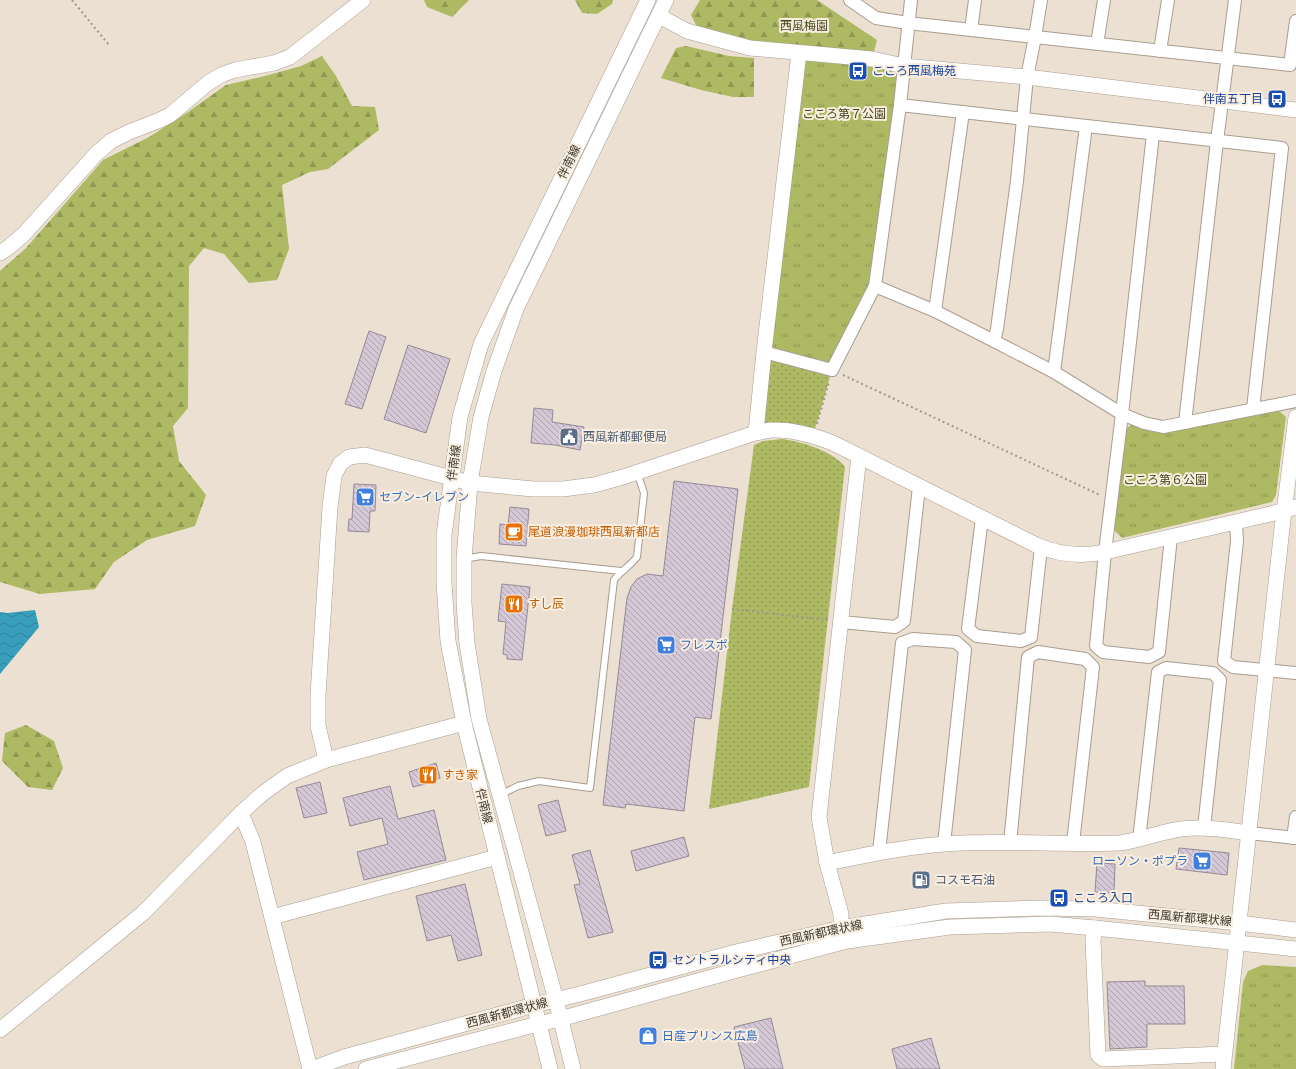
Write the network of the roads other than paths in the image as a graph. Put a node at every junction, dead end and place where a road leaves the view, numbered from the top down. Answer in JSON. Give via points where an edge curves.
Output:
{"nodes":[{"id":1,"x":363,"y":0,"type":"edge"},
{"id":2,"x":648,"y":0,"type":"edge"},
{"id":3,"x":666,"y":0,"type":"edge"},
{"id":4,"x":850,"y":0,"type":"edge"},
{"id":5,"x":911,"y":0,"type":"edge"},
{"id":6,"x":975,"y":0,"type":"edge"},
{"id":7,"x":1041,"y":0,"type":"edge"},
{"id":8,"x":1104,"y":0,"type":"edge"},
{"id":9,"x":1168,"y":0,"type":"edge"},
{"id":10,"x":1235,"y":0,"type":"edge"},
{"id":11,"x":659,"y":16,"type":"junction"},
{"id":12,"x":1296,"y":21,"type":"edge"},
{"id":13,"x":908,"y":23,"type":"junction"},
{"id":14,"x":971,"y":30,"type":"junction"},
{"id":15,"x":1035,"y":37,"type":"junction"},
{"id":16,"x":1097,"y":44,"type":"junction"},
{"id":17,"x":1160,"y":51,"type":"junction"},
{"id":18,"x":798,"y":53,"type":"junction"},
{"id":19,"x":1227,"y":58,"type":"junction"},
{"id":20,"x":904,"y":66,"type":"junction"},
{"id":21,"x":1027,"y":77,"type":"junction"},
{"id":22,"x":1222,"y":102,"type":"junction"},
{"id":23,"x":900,"y":105,"type":"junction"},
{"id":24,"x":1296,"y":110,"type":"edge"},
{"id":25,"x":963,"y":112,"type":"junction"},
{"id":26,"x":1022,"y":119,"type":"junction"},
{"id":27,"x":1086,"y":126,"type":"junction"},
{"id":28,"x":1153,"y":134,"type":"junction"},
{"id":29,"x":1217,"y":142,"type":"junction"},
{"id":30,"x":0,"y":253,"type":"edge"},
{"id":31,"x":875,"y":286,"type":"junction"},
{"id":32,"x":936,"y":311,"type":"junction"},
{"id":33,"x":994,"y":341,"type":"junction"},
{"id":34,"x":764,"y":352,"type":"junction"},
{"id":35,"x":1054,"y":372,"type":"junction"},
{"id":36,"x":1296,"y":401,"type":"edge"},
{"id":37,"x":1253,"y":409,"type":"junction"},
{"id":38,"x":1122,"y":414,"type":"junction"},
{"id":39,"x":1296,"y":417,"type":"edge"},
{"id":40,"x":1185,"y":423,"type":"junction"},
{"id":41,"x":756,"y":432,"type":"junction"},
{"id":42,"x":859,"y":456,"type":"junction"},
{"id":43,"x":637,"y":472,"type":"junction"},
{"id":44,"x":452,"y":478,"type":"junction"},
{"id":45,"x":470,"y":483,"type":"junction"},
{"id":46,"x":919,"y":486,"type":"junction"},
{"id":47,"x":1290,"y":508,"type":"edge"},
{"id":48,"x":982,"y":518,"type":"junction"},
{"id":49,"x":1236,"y":522,"type":"junction"},
{"id":50,"x":1171,"y":537,"type":"junction"},
{"id":51,"x":1041,"y":547,"type":"junction"},
{"id":52,"x":1105,"y":552,"type":"junction"},
{"id":53,"x":464,"y":559,"type":"junction"},
{"id":54,"x":621,"y":571,"type":"junction"},
{"id":55,"x":841,"y":622,"type":"junction"},
{"id":56,"x":1267,"y":670,"type":"junction"},
{"id":57,"x":1296,"y":673,"type":"edge"},
{"id":58,"x":464,"y":723,"type":"junction"},
{"id":59,"x":326,"y":760,"type":"junction"},
{"id":60,"x":500,"y":795,"type":"junction"},
{"id":61,"x":241,"y":813,"type":"junction"},
{"id":62,"x":1296,"y":817,"type":"edge"},
{"id":63,"x":1204,"y":828,"type":"junction"},
{"id":64,"x":1249,"y":833,"type":"junction"},
{"id":65,"x":1295,"y":838,"type":"edge"},
{"id":66,"x":1139,"y":840,"type":"junction"},
{"id":67,"x":1010,"y":843,"type":"junction"},
{"id":68,"x":1073,"y":843,"type":"junction"},
{"id":69,"x":944,"y":844,"type":"junction"},
{"id":70,"x":879,"y":852,"type":"junction"},
{"id":71,"x":497,"y":858,"type":"junction"},
{"id":72,"x":827,"y":863,"type":"junction"},
{"id":73,"x":272,"y":917,"type":"junction"},
{"id":74,"x":1239,"y":923,"type":"junction"},
{"id":75,"x":842,"y":928,"type":"junction"},
{"id":76,"x":1096,"y":928,"type":"junction"},
{"id":77,"x":1296,"y":930,"type":"edge"},
{"id":78,"x":1236,"y":943,"type":"junction"},
{"id":79,"x":1296,"y":949,"type":"edge"},
{"id":80,"x":556,"y":1000,"type":"junction"},
{"id":81,"x":534,"y":1005,"type":"junction"},
{"id":82,"x":560,"y":1019,"type":"junction"},
{"id":83,"x":538,"y":1024,"type":"junction"},
{"id":84,"x":0,"y":1030,"type":"edge"},
{"id":85,"x":1223,"y":1062,"type":"edge"},
{"id":86,"x":311,"y":1069,"type":"edge"},
{"id":87,"x":366,"y":1069,"type":"edge"},
{"id":88,"x":550,"y":1069,"type":"edge"},
{"id":89,"x":573,"y":1069,"type":"edge"}],
"edges":[{"from":1,"to":30,"type":"street","via":[[290,57],[221,74],[170,115],[111,141],[96,154],[24,234]]},
{"from":2,"to":44,"type":"street","name":"伴南線","via":[[481,344],[460,417]]},
{"from":3,"to":11,"type":"street","name":"伴南線"},
{"from":4,"to":13,"type":"street","via":[[876,18]]},
{"from":5,"to":13,"type":"street"},
{"from":6,"to":14,"type":"street"},
{"from":7,"to":15,"type":"street"},
{"from":8,"to":16,"type":"street"},
{"from":9,"to":17,"type":"street"},
{"from":10,"to":19,"type":"street"},
{"from":11,"to":18,"type":"street","via":[[687,32],[750,48]]},
{"from":11,"to":45,"type":"street","name":"伴南線","via":[[516,310],[481,417]]},
{"from":12,"to":19,"type":"street","via":[[1290,65]]},
{"from":13,"to":14,"type":"street"},
{"from":13,"to":20,"type":"street"},
{"from":14,"to":15,"type":"street"},
{"from":15,"to":16,"type":"street"},
{"from":15,"to":21,"type":"street"},
{"from":16,"to":17,"type":"street"},
{"from":17,"to":19,"type":"street"},
{"from":18,"to":20,"type":"street","via":[[872,59]]},
{"from":18,"to":34,"type":"street"},
{"from":19,"to":22,"type":"street"},
{"from":20,"to":21,"type":"street"},
{"from":20,"to":23,"type":"street"},
{"from":21,"to":22,"type":"street"},
{"from":21,"to":26,"type":"street"},
{"from":22,"to":24,"type":"street"},
{"from":22,"to":29,"type":"street"},
{"from":23,"to":25,"type":"street"},
{"from":23,"to":31,"type":"street"},
{"from":25,"to":26,"type":"street"},
{"from":25,"to":32,"type":"street"},
{"from":26,"to":27,"type":"street"},
{"from":26,"to":33,"type":"street","via":[[1017,181]]},
{"from":27,"to":28,"type":"street"},
{"from":27,"to":35,"type":"street"},
{"from":28,"to":29,"type":"street"},
{"from":28,"to":38,"type":"street"},
{"from":29,"to":37,"type":"street","via":[[1282,148]]},
{"from":29,"to":40,"type":"street"},
{"from":31,"to":32,"type":"street"},
{"from":31,"to":34,"type":"street","via":[[832,370]]},
{"from":32,"to":33,"type":"street"},
{"from":33,"to":35,"type":"street"},
{"from":34,"to":41,"type":"street"},
{"from":35,"to":38,"type":"street"},
{"from":36,"to":37,"type":"street"},
{"from":37,"to":40,"type":"street"},
{"from":38,"to":40,"type":"street","via":[[1163,427]]},
{"from":38,"to":52,"type":"street"},
{"from":39,"to":47,"type":"street"},
{"from":41,"to":42,"type":"street","via":[[787,431],[813,436]]},
{"from":41,"to":43,"type":"street"},
{"from":42,"to":46,"type":"street"},
{"from":42,"to":55,"type":"street"},
{"from":43,"to":45,"type":"street","via":[[594,485],[563,489]]},
{"from":43,"to":54,"type":"lane","via":[[644,493],[637,557]]},
{"from":44,"to":45,"type":"street"},
{"from":44,"to":58,"type":"street","name":"伴南線","via":[[444,535],[444,583],[448,641]]},
{"from":44,"to":59,"type":"street","via":[[365,455],[349,457],[340,464],[334,476],[318,695],[318,726]]},
{"from":45,"to":53,"type":"street","name":"伴南線"},
{"from":46,"to":48,"type":"street"},
{"from":46,"to":55,"type":"street","via":[[904,621],[895,627]]},
{"from":47,"to":49,"type":"street"},
{"from":47,"to":56,"type":"street"},
{"from":48,"to":51,"type":"street"},
{"from":48,"to":51,"type":"street","via":[[968,629],[976,636],[1021,641],[1031,637]]},
{"from":49,"to":50,"type":"street"},
{"from":49,"to":56,"type":"street","via":[[1237,541],[1224,660],[1232,666]]},
{"from":50,"to":52,"type":"street"},
{"from":50,"to":52,"type":"street","via":[[1158,652],[1149,657],[1103,652],[1096,646]]},
{"from":51,"to":52,"type":"street","via":[[1062,554],[1090,555]]},
{"from":53,"to":54,"type":"lane","via":[[481,556]]},
{"from":53,"to":60,"type":"street","name":"伴南線","via":[[467,643],[479,719]]},
{"from":54,"to":60,"type":"lane","via":[[614,580],[590,788],[539,781],[518,786]]},
{"from":55,"to":72,"type":"street","via":[[819,817]]},
{"from":56,"to":57,"type":"street"},
{"from":56,"to":64,"type":"street"},
{"from":58,"to":59,"type":"street"},
{"from":58,"to":71,"type":"street","name":"伴南線"},
{"from":59,"to":61,"type":"street","via":[[287,776]]},
{"from":60,"to":80,"type":"street","name":"伴南線"},
{"from":61,"to":73,"type":"street","via":[[253,842]]},
{"from":61,"to":84,"type":"street","via":[[143,913]]},
{"from":62,"to":65,"type":"street"},
{"from":63,"to":64,"type":"street"},
{"from":63,"to":66,"type":"street","via":[[1182,829]]},
{"from":63,"to":66,"type":"street","via":[[1220,680],[1214,673],[1166,668],[1158,672]]},
{"from":64,"to":65,"type":"street"},
{"from":64,"to":74,"type":"street"},
{"from":66,"to":68,"type":"street"},
{"from":67,"to":68,"type":"street"},
{"from":67,"to":68,"type":"street","via":[[1028,658],[1038,652],[1085,659],[1093,667]]},
{"from":67,"to":69,"type":"street"},
{"from":69,"to":70,"type":"street"},
{"from":69,"to":70,"type":"street","via":[[965,650],[956,642],[912,639],[902,644]]},
{"from":70,"to":72,"type":"street"},
{"from":71,"to":73,"type":"street"},
{"from":71,"to":81,"type":"street","name":"伴南線"},
{"from":72,"to":75,"type":"street","via":[[841,914]]},
{"from":73,"to":86,"type":"street"},
{"from":74,"to":75,"type":"street","name":"西風新都環状線","via":[[1095,909],[1042,908],[946,911]]},
{"from":74,"to":77,"type":"street","name":"西風新都環状線"},
{"from":74,"to":78,"type":"street"},
{"from":75,"to":80,"type":"street","name":"西風新都環状線","via":[[736,952]]},
{"from":76,"to":78,"type":"street","name":"西風新都環状線"},
{"from":76,"to":82,"type":"street","name":"西風新都環状線","via":[[1050,924],[950,928],[847,942]]},
{"from":76,"to":85,"type":"street","via":[[1093,940],[1098,1055],[1103,1059]]},
{"from":78,"to":79,"type":"street","name":"西風新都環状線"},
{"from":78,"to":85,"type":"street"},
{"from":80,"to":81,"type":"street","name":"西風新都環状線"},
{"from":80,"to":82,"type":"street","name":"伴南線"},
{"from":81,"to":83,"type":"street","name":"伴南線"},
{"from":81,"to":86,"type":"street","name":"西風新都環状線","via":[[344,1057]]},
{"from":82,"to":83,"type":"street","name":"西風新都環状線"},
{"from":82,"to":89,"type":"street","name":"伴南線"},
{"from":83,"to":87,"type":"street","name":"西風新都環状線"},
{"from":83,"to":88,"type":"street","name":"伴南線"}]}
